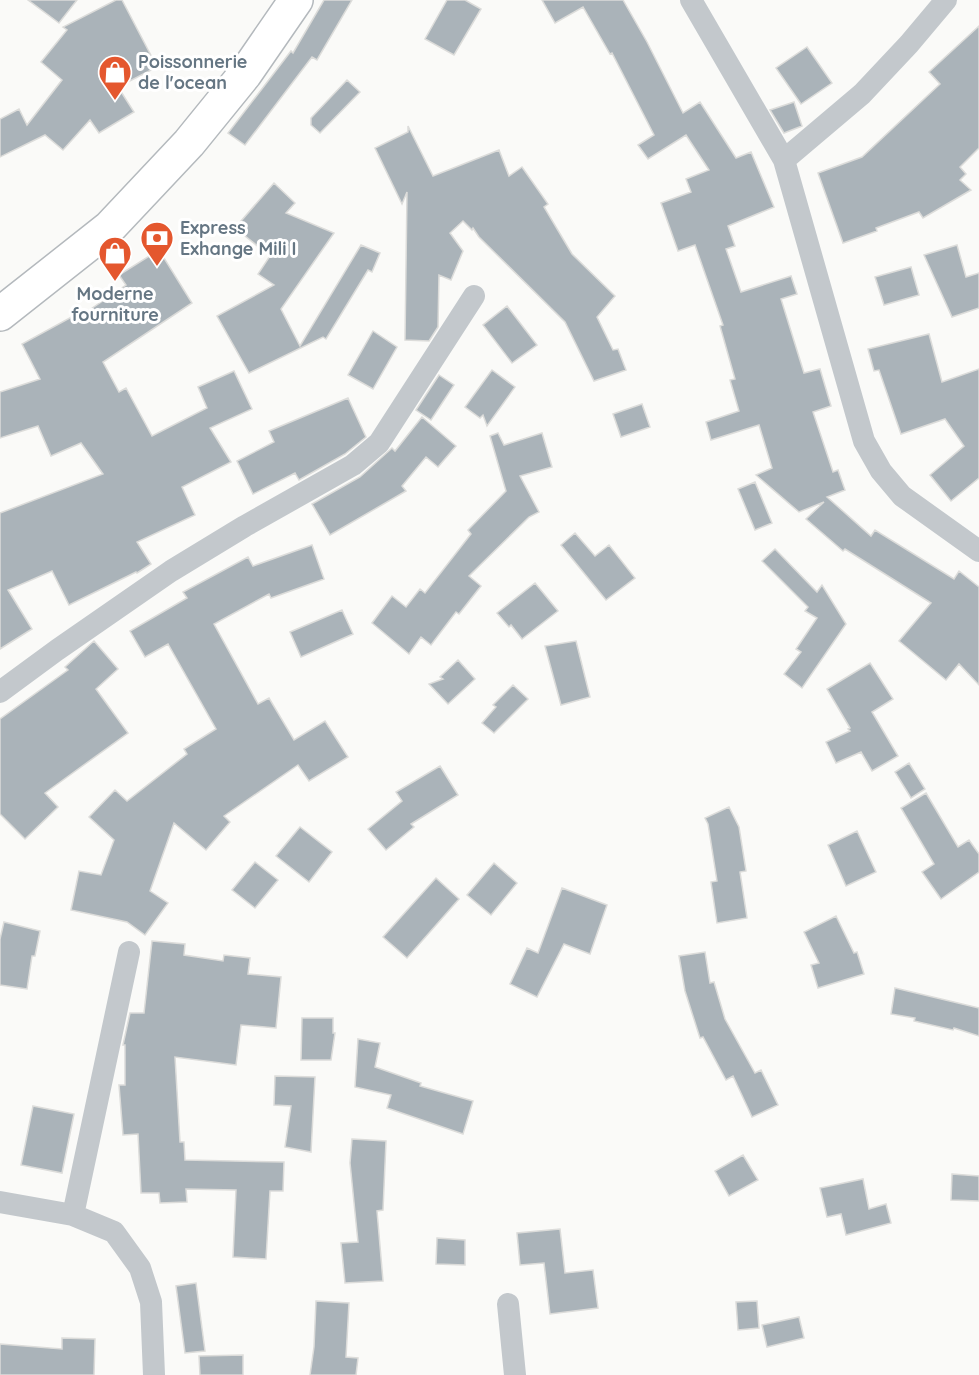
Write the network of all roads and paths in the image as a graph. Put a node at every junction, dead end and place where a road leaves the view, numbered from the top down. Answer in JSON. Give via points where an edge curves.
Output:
{"nodes":[{"id":1,"x":296,"y":0,"type":"edge"},
{"id":2,"x":691,"y":0,"type":"edge"},
{"id":3,"x":946,"y":0,"type":"edge"},
{"id":4,"x":784,"y":160,"type":"junction"},
{"id":5,"x":474,"y":296,"type":"dead end"},
{"id":6,"x":0,"y":314,"type":"edge"},
{"id":7,"x":979,"y":551,"type":"edge"},
{"id":8,"x":0,"y":692,"type":"edge"},
{"id":9,"x":129,"y":952,"type":"dead end"},
{"id":10,"x":0,"y":1202,"type":"edge"},
{"id":11,"x":73,"y":1215,"type":"junction"},
{"id":12,"x":508,"y":1304,"type":"dead end"},
{"id":13,"x":154,"y":1375,"type":"edge"},
{"id":14,"x":515,"y":1375,"type":"edge"}],
"edges":[{"from":1,"to":6,"type":"highway","via":[[189,143],[109,228]]},
{"from":2,"to":4,"type":"street"},
{"from":3,"to":4,"type":"street","via":[[862,94]]},
{"from":4,"to":7,"type":"street","via":[[864,441],[881,471],[902,496]]},
{"from":5,"to":8,"type":"street","via":[[379,442],[353,465],[171,571]]},
{"from":9,"to":11,"type":"street"},
{"from":10,"to":11,"type":"street"},
{"from":11,"to":13,"type":"street","via":[[114,1232],[140,1269],[151,1302]]},
{"from":12,"to":14,"type":"street"}]}
